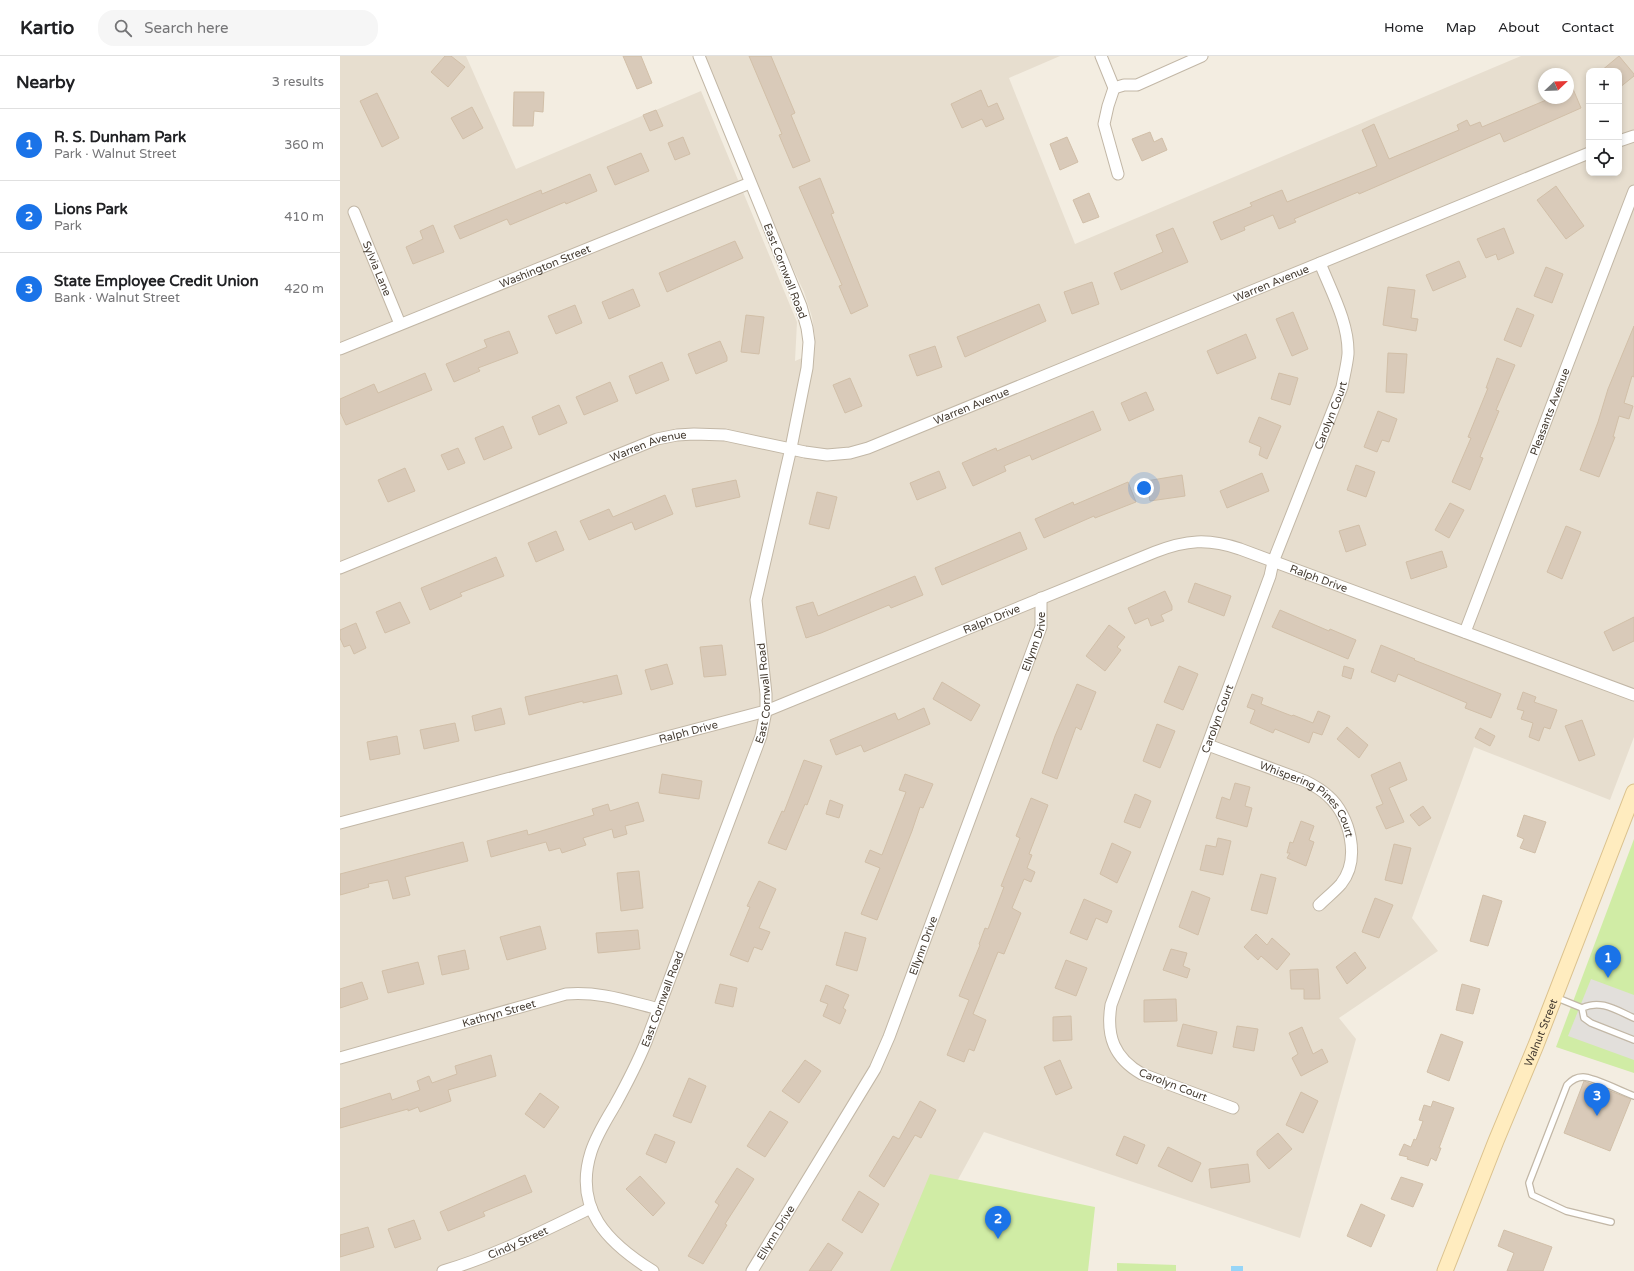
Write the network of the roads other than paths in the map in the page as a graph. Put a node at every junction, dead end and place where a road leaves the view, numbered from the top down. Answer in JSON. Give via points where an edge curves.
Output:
{"nodes":[{"id":1,"x":699,"y":56,"type":"edge"},
{"id":2,"x":1101,"y":56,"type":"edge"},
{"id":3,"x":1202,"y":56,"type":"edge"},
{"id":4,"x":1114,"y":88,"type":"junction"},
{"id":5,"x":1634,"y":136,"type":"edge"},
{"id":6,"x":1622,"y":140,"type":"edge"},
{"id":7,"x":1586,"y":154,"type":"edge"},
{"id":8,"x":1118,"y":174,"type":"dead end"},
{"id":9,"x":750,"y":183,"type":"junction"},
{"id":10,"x":1634,"y":191,"type":"edge"},
{"id":11,"x":354,"y":212,"type":"dead end"},
{"id":12,"x":1320,"y":263,"type":"junction"},
{"id":13,"x":400,"y":324,"type":"junction"},
{"id":14,"x":340,"y":349,"type":"edge"},
{"id":15,"x":791,"y":448,"type":"junction"},
{"id":16,"x":1274,"y":562,"type":"junction"},
{"id":17,"x":340,"y":568,"type":"edge"},
{"id":18,"x":1041,"y":598,"type":"junction"},
{"id":19,"x":1465,"y":632,"type":"junction"},
{"id":20,"x":1634,"y":696,"type":"edge"},
{"id":21,"x":766,"y":712,"type":"junction"},
{"id":22,"x":1208,"y":745,"type":"junction"},
{"id":23,"x":1634,"y":792,"type":"edge"},
{"id":24,"x":340,"y":823,"type":"edge"},
{"id":25,"x":1319,"y":905,"type":"dead end"},
{"id":26,"x":1555,"y":996,"type":"junction"},
{"id":27,"x":1582,"y":1008,"type":"junction"},
{"id":28,"x":659,"y":1009,"type":"junction"},
{"id":29,"x":1634,"y":1018,"type":"edge"},
{"id":30,"x":1634,"y":1040,"type":"edge"},
{"id":31,"x":340,"y":1058,"type":"edge"},
{"id":32,"x":1634,"y":1096,"type":"edge"},
{"id":33,"x":1233,"y":1108,"type":"dead end"},
{"id":34,"x":591,"y":1208,"type":"junction"},
{"id":35,"x":1611,"y":1222,"type":"dead end"},
{"id":36,"x":443,"y":1271,"type":"edge"},
{"id":37,"x":653,"y":1271,"type":"edge"},
{"id":38,"x":752,"y":1271,"type":"edge"},
{"id":39,"x":1445,"y":1271,"type":"edge"}],
"edges":[{"from":1,"to":9,"type":"street","name":"East Cornwall Road"},
{"from":2,"to":4,"type":"street"},
{"from":3,"to":4,"type":"street","via":[[1137,85]]},
{"from":4,"to":8,"type":"street","via":[[1104,124]]},
{"from":5,"to":6,"type":"street"},
{"from":7,"to":12,"type":"street","name":"Warren Avenue"},
{"from":9,"to":13,"type":"street","name":"Washington Street"},
{"from":9,"to":15,"type":"street","name":"East Cornwall Road","via":[[801,306],[807,328],[807,368]]},
{"from":10,"to":19,"type":"street","name":"Pleasants Avenue"},
{"from":11,"to":13,"type":"street","name":"Sylvia Lane"},
{"from":12,"to":15,"type":"street","name":"Warren Avenue","via":[[868,448],[838,455]]},
{"from":12,"to":16,"type":"street","name":"Carolyn Court","via":[[1344,323],[1348,353],[1346,369],[1342,387]]},
{"from":13,"to":14,"type":"street","name":"Washington Street"},
{"from":15,"to":17,"type":"street","name":"Warren Avenue","via":[[710,434],[677,435],[657,440]]},
{"from":15,"to":21,"type":"street","name":"East Cornwall Road","via":[[756,600]]},
{"from":16,"to":18,"type":"street","name":"Ralph Drive","via":[[1226,544],[1184,542]]},
{"from":16,"to":19,"type":"street","name":"Ralph Drive"},
{"from":16,"to":22,"type":"street","name":"Carolyn Court"},
{"from":18,"to":21,"type":"street","name":"Ralph Drive"},
{"from":18,"to":38,"type":"street","name":"Ellynn Drive","via":[[1041,627],[876,1069]]},
{"from":19,"to":20,"type":"street","name":"Ralph Drive"},
{"from":21,"to":24,"type":"street","name":"Ralph Drive"},
{"from":21,"to":28,"type":"street","name":"East Cornwall Road","via":[[761,736]]},
{"from":22,"to":25,"type":"street","name":"Whispering Pines Court","via":[[1305,781],[1319,788],[1338,806],[1348,828],[1350,860],[1342,884]]},
{"from":22,"to":33,"type":"street","name":"Carolyn Court","via":[[1111,1005],[1109,1029],[1117,1053],[1134,1070]]},
{"from":23,"to":26,"type":"main road","name":"Walnut Street"},
{"from":26,"to":27,"type":"lane"},
{"from":26,"to":39,"type":"main road","name":"Walnut Street"},
{"from":27,"to":29,"type":"lane","via":[[1590,1004],[1601,1004]]},
{"from":27,"to":30,"type":"lane","via":[[1584,1018],[1591,1023]]},
{"from":28,"to":31,"type":"street","name":"Kathryn Street","via":[[602,994],[566,994]]},
{"from":28,"to":34,"type":"street","name":"East Cornwall Road","via":[[631,1077],[591,1151],[587,1176]]},
{"from":32,"to":35,"type":"lane","via":[[1588,1077],[1570,1081],[1566,1085],[1529,1183],[1532,1195],[1566,1211]]},
{"from":34,"to":36,"type":"street","name":"Cindy Street","via":[[507,1248]]},
{"from":34,"to":37,"type":"street","name":"East Cornwall Road","via":[[603,1231],[612,1241]]}]}
